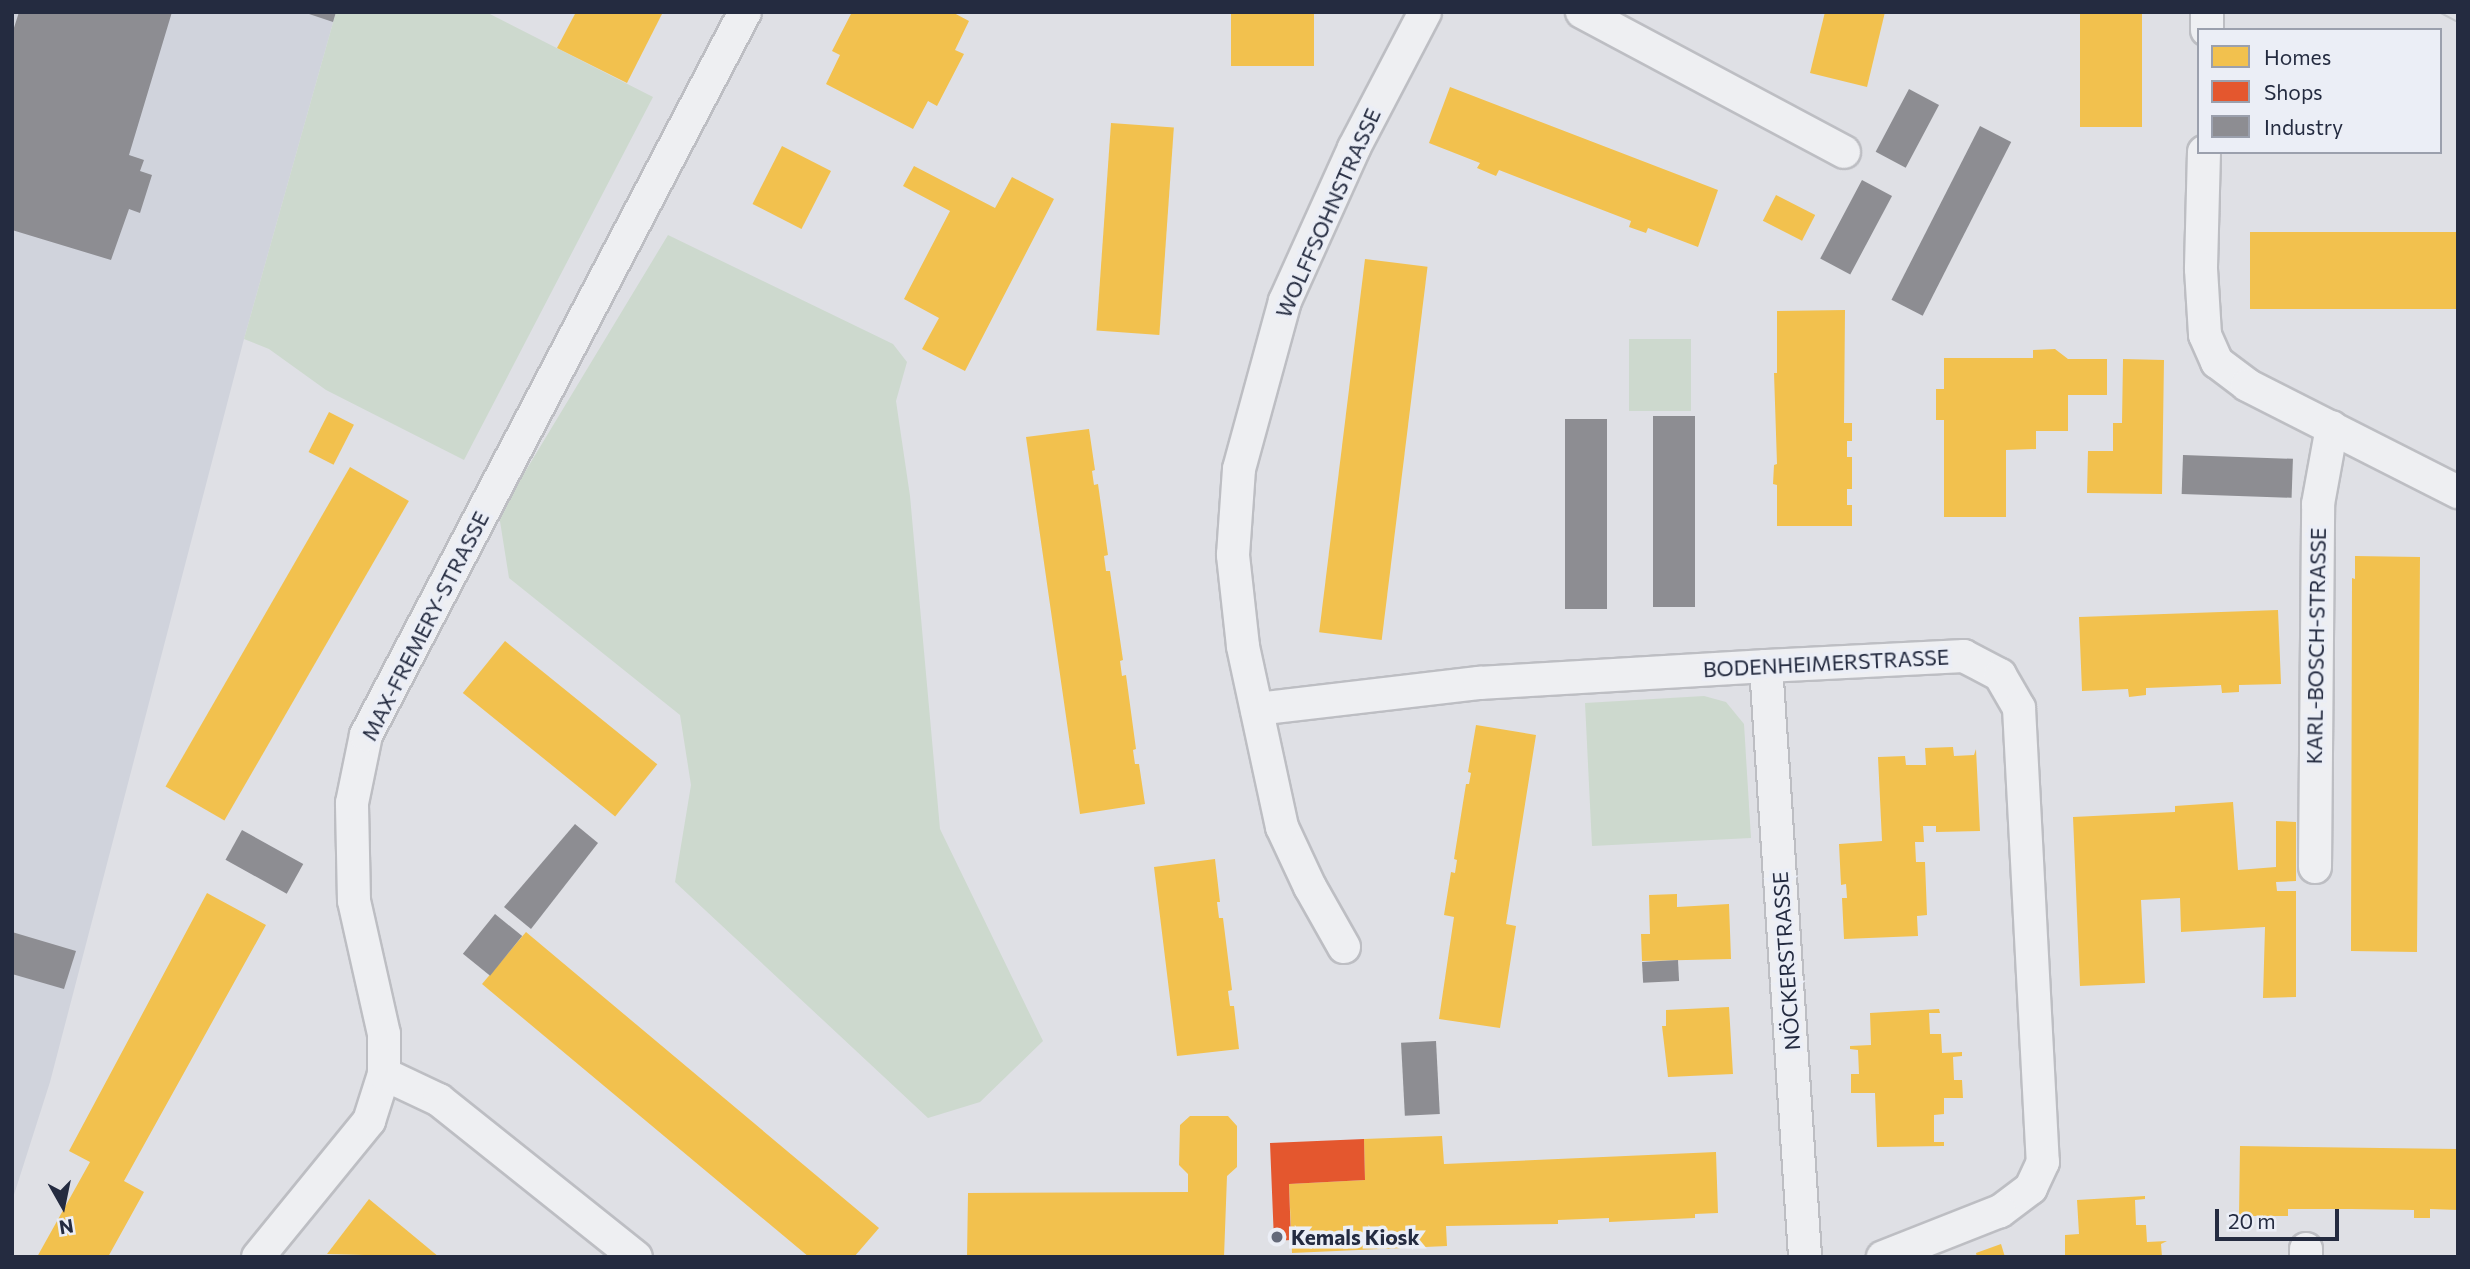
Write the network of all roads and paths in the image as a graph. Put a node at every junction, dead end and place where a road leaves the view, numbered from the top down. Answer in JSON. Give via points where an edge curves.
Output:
{"nodes":[{"id":1,"x":745,"y":12,"type":"edge"},
{"id":2,"x":1425,"y":12,"type":"edge"},
{"id":3,"x":1582,"y":12,"type":"edge"},
{"id":4,"x":1844,"y":152,"type":"dead end"},
{"id":5,"x":2204,"y":154,"type":"edge"},
{"id":6,"x":2332,"y":426,"type":"junction"},
{"id":7,"x":2458,"y":492,"type":"edge"},
{"id":8,"x":1766,"y":666,"type":"junction"},
{"id":9,"x":1256,"y":709,"type":"junction"},
{"id":10,"x":2315,"y":867,"type":"dead end"},
{"id":11,"x":1344,"y":947,"type":"dead end"},
{"id":12,"x":384,"y":1074,"type":"junction"},
{"id":13,"x":258,"y":1257,"type":"edge"},
{"id":14,"x":636,"y":1257,"type":"edge"},
{"id":15,"x":1805,"y":1257,"type":"edge"},
{"id":16,"x":1883,"y":1257,"type":"edge"}],
"edges":[{"from":1,"to":12,"type":"street","name":"MAX-FREMERY-STRASSE","via":[[366,735],[352,803],[354,901],[384,1034]]},
{"from":2,"to":9,"type":"street","name":"WOLFFSOHNSTRASSE","via":[[1354,148],[1284,301],[1242,456],[1233,555],[1243,646]]},
{"from":3,"to":4,"type":"street"},
{"from":5,"to":6,"type":"street","via":[[2204,322],[2217,362],[2247,385]]},
{"from":6,"to":7,"type":"street"},
{"from":6,"to":10,"type":"street","name":"KARL-BOSCH-STRASSE","via":[[2318,504]]},
{"from":8,"to":9,"type":"street","name":"BODENHEIMERSTRASSE","via":[[1479,683]]},
{"from":8,"to":15,"type":"street","name":"NÖCKERSTRASSE"},
{"from":8,"to":16,"type":"street","name":"BODENHEIMERSTRASSE","via":[[1964,656],[2000,675],[2020,708],[2043,1162],[2031,1188],[2000,1211]]},
{"from":9,"to":11,"type":"street","name":"WOLFFSOHNSTRASSE","via":[[1282,827]]},
{"from":12,"to":13,"type":"street","name":"MAX-FREMERY-STRASSE","via":[[369,1121]]},
{"from":12,"to":14,"type":"street","via":[[439,1100]]}]}
